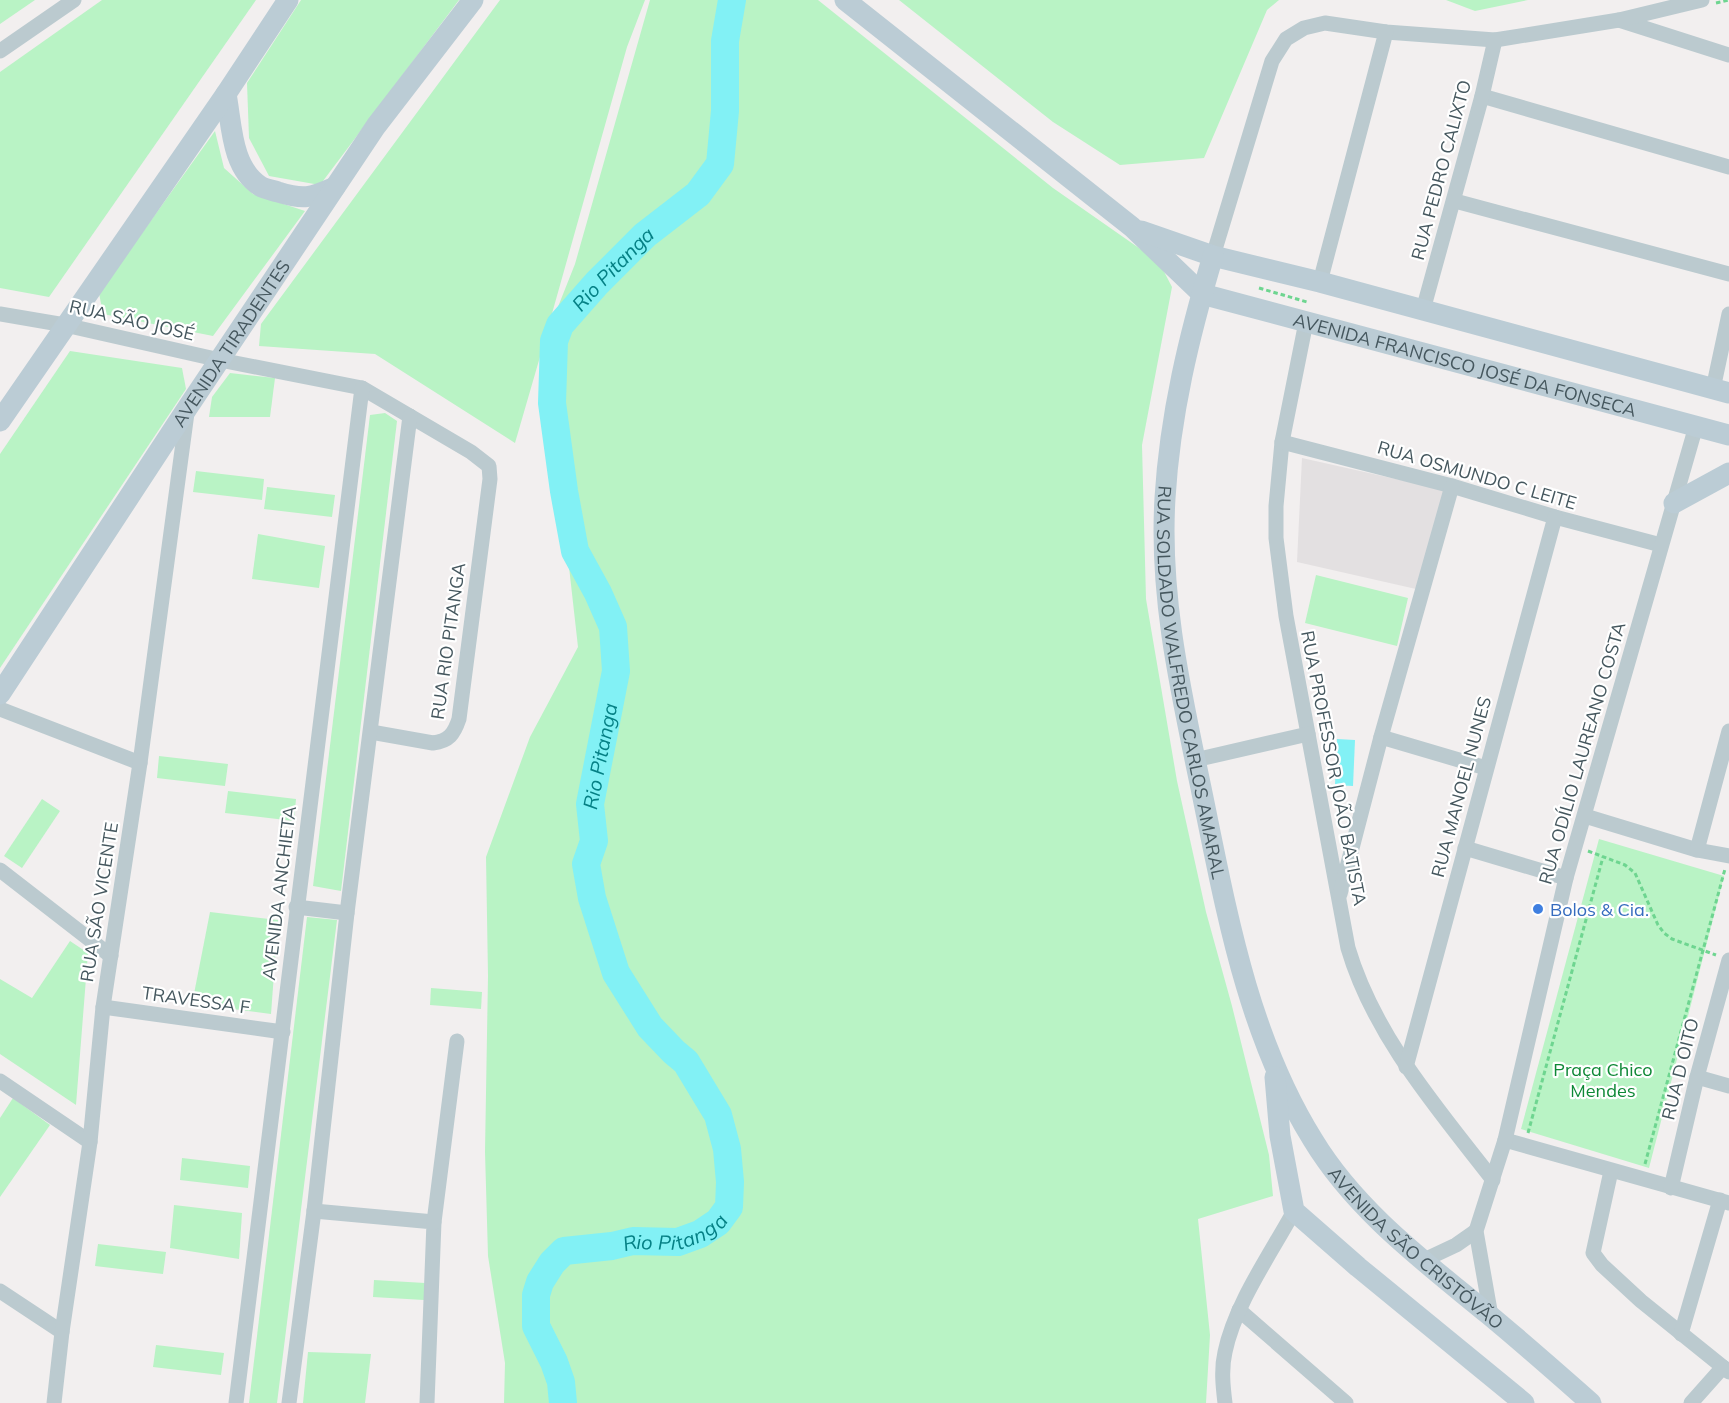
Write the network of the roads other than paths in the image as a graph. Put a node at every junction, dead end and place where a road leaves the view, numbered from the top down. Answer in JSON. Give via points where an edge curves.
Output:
{"nodes":[{"id":1,"x":74,"y":0,"type":"edge"},
{"id":2,"x":288,"y":0,"type":"edge"},
{"id":3,"x":473,"y":0,"type":"edge"},
{"id":4,"x":845,"y":0,"type":"edge"},
{"id":5,"x":1702,"y":0,"type":"edge"},
{"id":6,"x":1619,"y":20,"type":"junction"},
{"id":7,"x":1386,"y":32,"type":"junction"},
{"id":8,"x":1495,"y":40,"type":"junction"},
{"id":9,"x":0,"y":51,"type":"edge"},
{"id":10,"x":1729,"y":55,"type":"edge"},
{"id":11,"x":226,"y":94,"type":"junction"},
{"id":12,"x":1482,"y":96,"type":"junction"},
{"id":13,"x":1729,"y":167,"type":"edge"},
{"id":14,"x":335,"y":188,"type":"junction"},
{"id":15,"x":1455,"y":201,"type":"junction"},
{"id":16,"x":1132,"y":227,"type":"junction"},
{"id":17,"x":1213,"y":256,"type":"junction"},
{"id":18,"x":1729,"y":274,"type":"edge"},
{"id":19,"x":1320,"y":282,"type":"junction"},
{"id":20,"x":1202,"y":294,"type":"junction"},
{"id":21,"x":1423,"y":310,"type":"junction"},
{"id":22,"x":0,"y":314,"type":"edge"},
{"id":23,"x":1729,"y":314,"type":"edge"},
{"id":24,"x":1306,"y":322,"type":"junction"},
{"id":25,"x":65,"y":325,"type":"junction"},
{"id":26,"x":220,"y":360,"type":"junction"},
{"id":27,"x":362,"y":388,"type":"junction"},
{"id":28,"x":1721,"y":391,"type":"edge"},
{"id":29,"x":188,"y":407,"type":"junction"},
{"id":30,"x":410,"y":416,"type":"junction"},
{"id":31,"x":0,"y":420,"type":"edge"},
{"id":32,"x":1696,"y":426,"type":"junction"},
{"id":33,"x":1729,"y":435,"type":"edge"},
{"id":34,"x":1282,"y":442,"type":"junction"},
{"id":35,"x":490,"y":468,"type":"joint"},
{"id":36,"x":1729,"y":473,"type":"edge"},
{"id":37,"x":1452,"y":486,"type":"junction"},
{"id":38,"x":1674,"y":503,"type":"junction"},
{"id":39,"x":1556,"y":518,"type":"junction"},
{"id":40,"x":1661,"y":545,"type":"junction"},
{"id":41,"x":0,"y":694,"type":"edge"},
{"id":42,"x":0,"y":709,"type":"edge"},
{"id":43,"x":1729,"y":731,"type":"edge"},
{"id":44,"x":371,"y":732,"type":"junction"},
{"id":45,"x":1308,"y":734,"type":"junction"},
{"id":46,"x":1382,"y":737,"type":"junction"},
{"id":47,"x":1195,"y":760,"type":"junction"},
{"id":48,"x":140,"y":763,"type":"junction"},
{"id":49,"x":1486,"y":768,"type":"junction"},
{"id":50,"x":1585,"y":816,"type":"junction"},
{"id":51,"x":1465,"y":848,"type":"junction"},
{"id":52,"x":1697,"y":850,"type":"junction"},
{"id":53,"x":1729,"y":856,"type":"edge"},
{"id":54,"x":0,"y":870,"type":"edge"},
{"id":55,"x":1566,"y":878,"type":"junction"},
{"id":56,"x":1339,"y":898,"type":"junction"},
{"id":57,"x":296,"y":907,"type":"junction"},
{"id":58,"x":347,"y":914,"type":"junction"},
{"id":59,"x":111,"y":956,"type":"junction"},
{"id":60,"x":1726,"y":966,"type":"edge"},
{"id":61,"x":103,"y":1007,"type":"junction"},
{"id":62,"x":283,"y":1032,"type":"junction"},
{"id":63,"x":457,"y":1041,"type":"dead end"},
{"id":64,"x":1274,"y":1067,"type":"junction"},
{"id":65,"x":1406,"y":1067,"type":"junction"},
{"id":66,"x":1697,"y":1077,"type":"junction"},
{"id":67,"x":0,"y":1081,"type":"edge"},
{"id":68,"x":1729,"y":1086,"type":"edge"},
{"id":69,"x":1313,"y":1140,"type":"junction"},
{"id":70,"x":1505,"y":1140,"type":"junction"},
{"id":71,"x":90,"y":1142,"type":"junction"},
{"id":72,"x":1611,"y":1171,"type":"junction"},
{"id":73,"x":1286,"y":1172,"type":"junction"},
{"id":74,"x":1493,"y":1180,"type":"junction"},
{"id":75,"x":1671,"y":1188,"type":"junction"},
{"id":76,"x":1724,"y":1202,"type":"edge"},
{"id":77,"x":314,"y":1211,"type":"junction"},
{"id":78,"x":1294,"y":1211,"type":"junction"},
{"id":79,"x":434,"y":1222,"type":"junction"},
{"id":80,"x":1476,"y":1231,"type":"junction"},
{"id":81,"x":1422,"y":1261,"type":"junction"},
{"id":82,"x":0,"y":1291,"type":"edge"},
{"id":83,"x":1239,"y":1310,"type":"junction"},
{"id":84,"x":1491,"y":1316,"type":"junction"},
{"id":85,"x":62,"y":1332,"type":"junction"},
{"id":86,"x":1681,"y":1334,"type":"junction"},
{"id":87,"x":1726,"y":1369,"type":"edge"},
{"id":88,"x":1340,"y":1401,"type":"edge"},
{"id":89,"x":54,"y":1403,"type":"edge"},
{"id":90,"x":236,"y":1403,"type":"edge"},
{"id":91,"x":289,"y":1403,"type":"edge"},
{"id":92,"x":427,"y":1403,"type":"edge"},
{"id":93,"x":1225,"y":1403,"type":"edge"},
{"id":94,"x":1524,"y":1403,"type":"edge"},
{"id":95,"x":1591,"y":1403,"type":"edge"},
{"id":96,"x":1691,"y":1403,"type":"edge"}],
"edges":[{"from":1,"to":9,"type":"street"},
{"from":2,"to":11,"type":"street"},
{"from":3,"to":14,"type":"street","name":"AVENIDA TIRADENTES","via":[[376,126]]},
{"from":4,"to":16,"type":"street"},
{"from":5,"to":6,"type":"street"},
{"from":6,"to":8,"type":"street"},
{"from":6,"to":10,"type":"street"},
{"from":7,"to":8,"type":"street"},
{"from":7,"to":17,"type":"street","via":[[1324,23],[1304,28],[1281,45],[1267,74]]},
{"from":7,"to":19,"type":"street"},
{"from":8,"to":12,"type":"street","name":"RUA PEDRO CALIXTO"},
{"from":11,"to":14,"type":"street","via":[[238,160],[248,176],[261,187],[297,198]]},
{"from":11,"to":25,"type":"street"},
{"from":12,"to":13,"type":"street"},
{"from":12,"to":15,"type":"street","name":"RUA PEDRO CALIXTO"},
{"from":14,"to":26,"type":"street","name":"AVENIDA TIRADENTES"},
{"from":15,"to":18,"type":"street"},
{"from":15,"to":21,"type":"street","name":"RUA PEDRO CALIXTO"},
{"from":16,"to":17,"type":"street"},
{"from":16,"to":20,"type":"street"},
{"from":17,"to":19,"type":"street"},
{"from":17,"to":20,"type":"street","name":"RUA SOLDADO WALFREDO CARLOS AMARAL"},
{"from":19,"to":21,"type":"street"},
{"from":20,"to":24,"type":"street","name":"AVENIDA FRANCISCO JOSÉ DA FONSECA"},
{"from":20,"to":47,"type":"street","name":"RUA SOLDADO WALFREDO CARLOS AMARAL","via":[[1181,372],[1173,421],[1164,536],[1169,615]]},
{"from":21,"to":28,"type":"street"},
{"from":22,"to":25,"type":"street","name":"RUA SÃO JOSÉ"},
{"from":23,"to":28,"type":"street"},
{"from":24,"to":32,"type":"street","name":"AVENIDA FRANCISCO JOSÉ DA FONSECA"},
{"from":24,"to":34,"type":"street","name":"RUA PROFESSOR JOÃO BATISTA"},
{"from":25,"to":26,"type":"street","name":"RUA SÃO JOSÉ"},
{"from":25,"to":31,"type":"street"},
{"from":26,"to":27,"type":"street","name":"RUA SÃO JOSÉ"},
{"from":26,"to":29,"type":"street","name":"AVENIDA TIRADENTES"},
{"from":27,"to":30,"type":"street","name":"RUA SÃO JOSÉ"},
{"from":27,"to":57,"type":"street","name":"AVENIDA ANCHIETA"},
{"from":29,"to":41,"type":"street","name":"AVENIDA TIRADENTES"},
{"from":29,"to":48,"type":"street","name":"RUA SÃO VICENTE"},
{"from":30,"to":35,"type":"street","name":"RUA SÃO JOSÉ"},
{"from":30,"to":44,"type":"street"},
{"from":32,"to":33,"type":"street","name":"AVENIDA FRANCISCO JOSÉ DA FONSECA"},
{"from":32,"to":38,"type":"street","name":"RUA ODÍLIO LAUREANO COSTA"},
{"from":34,"to":37,"type":"street","name":"RUA OSMUNDO C LEITE"},
{"from":34,"to":45,"type":"street","name":"RUA PROFESSOR JOÃO BATISTA","via":[[1276,538],[1284,606]]},
{"from":35,"to":44,"type":"street","name":"RUA RIO PITANGA","via":[[456,730],[443,742]]},
{"from":36,"to":38,"type":"street"},
{"from":37,"to":39,"type":"street","name":"RUA OSMUNDO C LEITE"},
{"from":37,"to":46,"type":"street"},
{"from":38,"to":40,"type":"street","name":"RUA ODÍLIO LAUREANO COSTA"},
{"from":39,"to":40,"type":"street","name":"RUA OSMUNDO C LEITE"},
{"from":39,"to":49,"type":"street","name":"RUA MANOEL NUNES"},
{"from":40,"to":50,"type":"street","name":"RUA ODÍLIO LAUREANO COSTA"},
{"from":42,"to":48,"type":"street"},
{"from":43,"to":52,"type":"street"},
{"from":44,"to":58,"type":"street"},
{"from":45,"to":47,"type":"street"},
{"from":45,"to":56,"type":"street","name":"RUA PROFESSOR JOÃO BATISTA"},
{"from":46,"to":49,"type":"street"},
{"from":46,"to":56,"type":"street"},
{"from":47,"to":64,"type":"street","name":"RUA SOLDADO WALFREDO CARLOS AMARAL","via":[[1229,928]]},
{"from":48,"to":59,"type":"street","name":"RUA SÃO VICENTE"},
{"from":49,"to":51,"type":"street","name":"RUA MANOEL NUNES"},
{"from":50,"to":52,"type":"street"},
{"from":50,"to":55,"type":"street","name":"RUA ODÍLIO LAUREANO COSTA"},
{"from":51,"to":55,"type":"street"},
{"from":51,"to":65,"type":"street","name":"RUA MANOEL NUNES"},
{"from":52,"to":53,"type":"street"},
{"from":54,"to":59,"type":"street"},
{"from":55,"to":70,"type":"street","name":"RUA ODÍLIO LAUREANO COSTA"},
{"from":56,"to":65,"type":"street","name":"RUA PROFESSOR JOÃO BATISTA","via":[[1355,972]]},
{"from":57,"to":58,"type":"street"},
{"from":57,"to":62,"type":"street","name":"AVENIDA ANCHIETA"},
{"from":58,"to":77,"type":"street"},
{"from":59,"to":61,"type":"street","name":"RUA SÃO VICENTE"},
{"from":60,"to":66,"type":"street","name":"RUA D OITO"},
{"from":61,"to":62,"type":"street","name":"TRAVESSA F"},
{"from":61,"to":71,"type":"street","name":"RUA SÃO VICENTE"},
{"from":62,"to":90,"type":"street","name":"AVENIDA ANCHIETA"},
{"from":63,"to":79,"type":"street"},
{"from":64,"to":69,"type":"street","name":"AVENIDA SÃO CRISTÓVÃO"},
{"from":64,"to":73,"type":"street"},
{"from":65,"to":74,"type":"street","name":"RUA PROFESSOR JOÃO BATISTA"},
{"from":66,"to":68,"type":"street"},
{"from":66,"to":75,"type":"street","name":"RUA D OITO"},
{"from":67,"to":71,"type":"street"},
{"from":69,"to":73,"type":"street","via":[[1298,1144]]},
{"from":69,"to":81,"type":"street","name":"AVENIDA SÃO CRISTÓVÃO","via":[[1355,1194]]},
{"from":70,"to":72,"type":"street"},
{"from":70,"to":74,"type":"street","name":"RUA ODÍLIO LAUREANO COSTA"},
{"from":71,"to":85,"type":"street","name":"RUA SÃO VICENTE"},
{"from":72,"to":75,"type":"street"},
{"from":72,"to":86,"type":"street","via":[[1593,1253]]},
{"from":73,"to":78,"type":"street"},
{"from":74,"to":80,"type":"street","name":"RUA ODÍLIO LAUREANO COSTA"},
{"from":75,"to":76,"type":"street"},
{"from":76,"to":86,"type":"street"},
{"from":77,"to":79,"type":"street"},
{"from":77,"to":91,"type":"street"},
{"from":78,"to":83,"type":"street"},
{"from":78,"to":94,"type":"street"},
{"from":79,"to":92,"type":"street"},
{"from":80,"to":81,"type":"street"},
{"from":80,"to":84,"type":"street"},
{"from":81,"to":84,"type":"street","name":"AVENIDA SÃO CRISTÓVÃO"},
{"from":82,"to":85,"type":"street"},
{"from":83,"to":88,"type":"street"},
{"from":83,"to":93,"type":"street","via":[[1225,1352]]},
{"from":84,"to":95,"type":"street","name":"AVENIDA SÃO CRISTÓVÃO"},
{"from":85,"to":89,"type":"street","name":"RUA SÃO VICENTE"},
{"from":86,"to":87,"type":"street"},
{"from":87,"to":96,"type":"street"}]}
